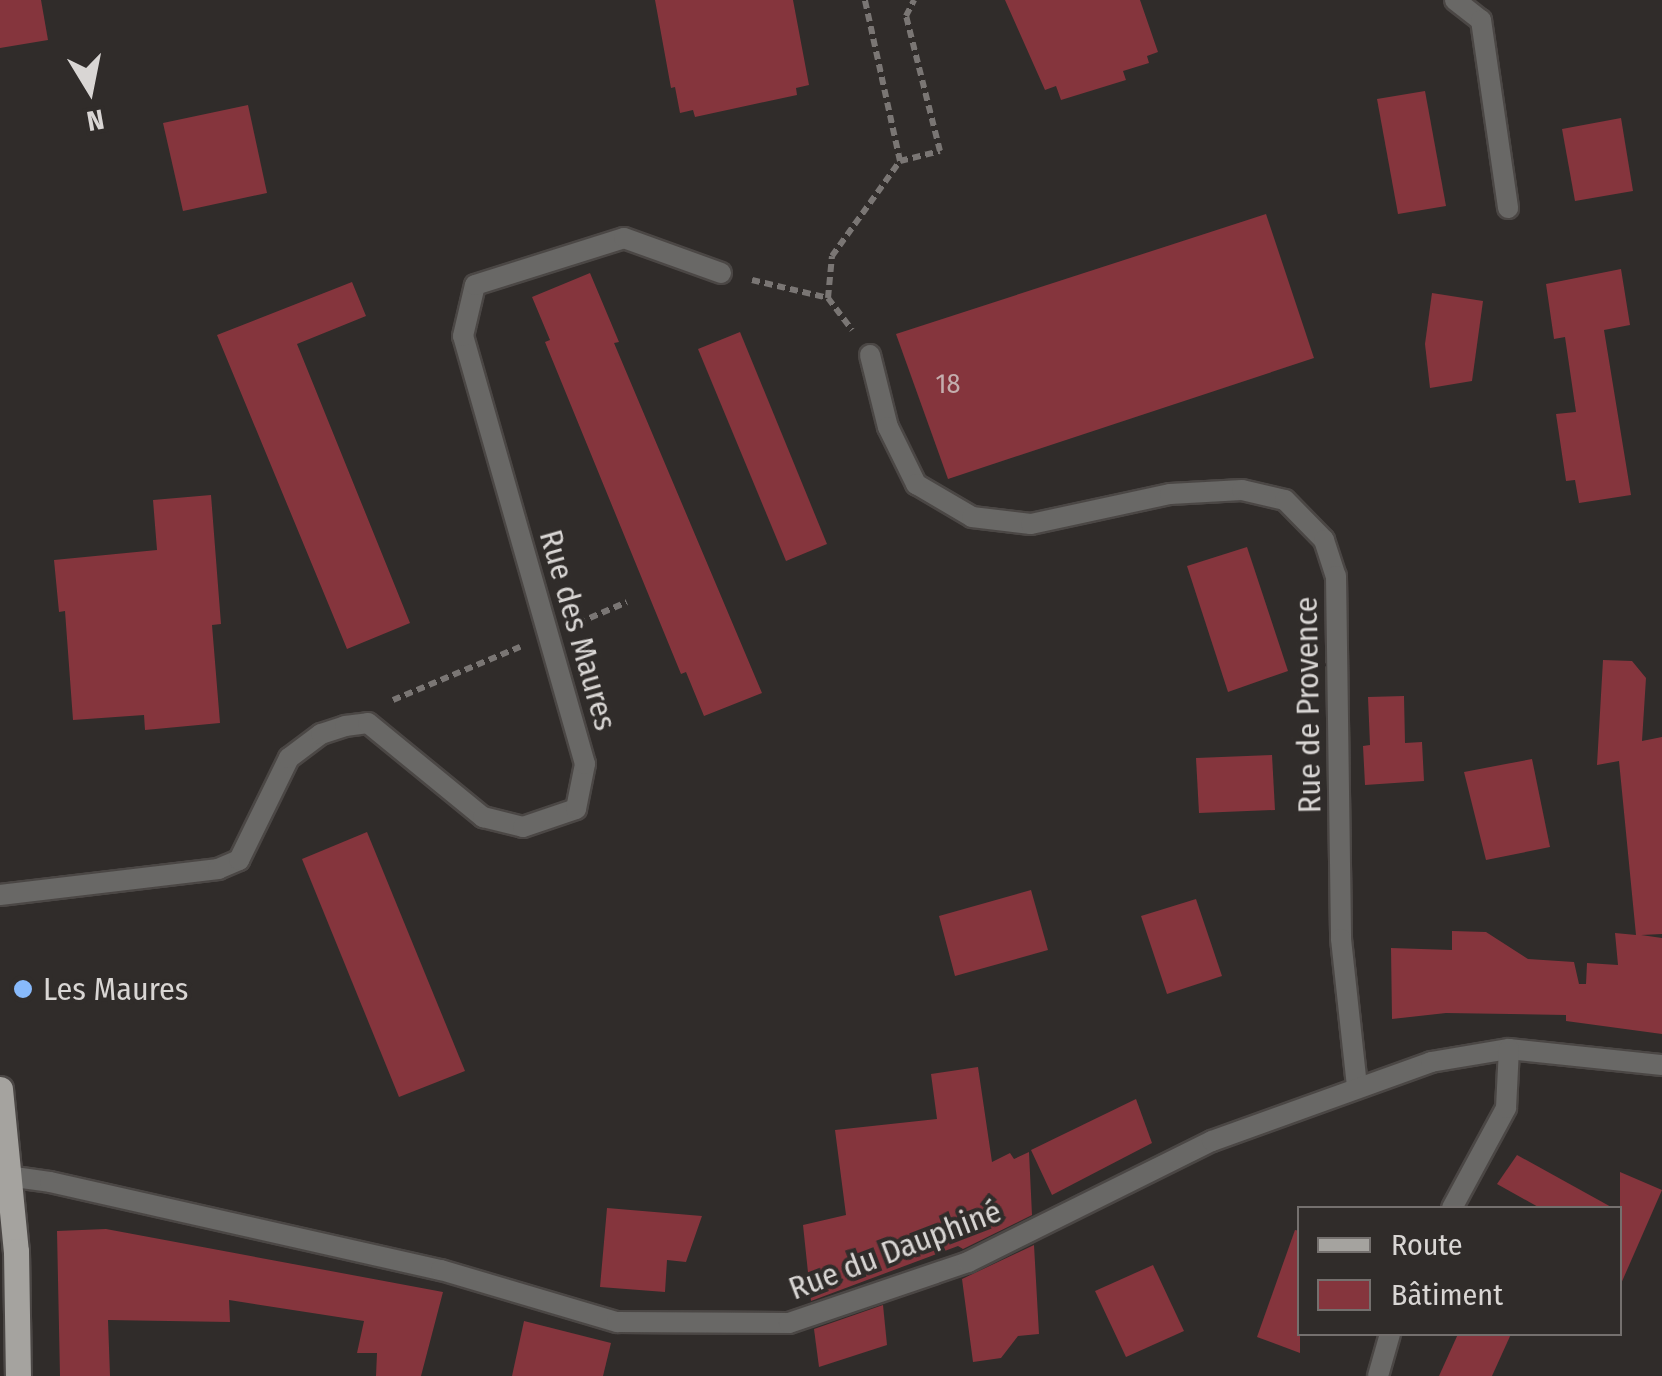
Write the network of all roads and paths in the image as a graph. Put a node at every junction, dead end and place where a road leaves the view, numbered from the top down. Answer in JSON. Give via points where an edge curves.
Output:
{"nodes":[{"id":1,"x":865,"y":0,"type":"edge"},
{"id":2,"x":914,"y":0,"type":"edge"},
{"id":3,"x":1455,"y":0,"type":"edge"},
{"id":4,"x":900,"y":161,"type":"junction"},
{"id":5,"x":1508,"y":208,"type":"dead end"},
{"id":6,"x":721,"y":273,"type":"joint"},
{"id":7,"x":828,"y":298,"type":"junction"},
{"id":8,"x":870,"y":355,"type":"joint"},
{"id":9,"x":627,"y":602,"type":"dead end"},
{"id":10,"x":548,"y":636,"type":"junction"},
{"id":11,"x":368,"y":724,"type":"junction"},
{"id":12,"x":0,"y":895,"type":"edge"},
{"id":13,"x":1509,"y":1049,"type":"junction"},
{"id":14,"x":1662,"y":1064,"type":"edge"},
{"id":15,"x":1357,"y":1086,"type":"junction"},
{"id":16,"x":0,"y":1089,"type":"edge"},
{"id":17,"x":5,"y":1175,"type":"edge"},
{"id":18,"x":1453,"y":1206,"type":"edge"},
{"id":19,"x":1389,"y":1336,"type":"edge"},
{"id":20,"x":18,"y":1376,"type":"edge"},
{"id":21,"x":1378,"y":1376,"type":"edge"}],
"edges":[{"from":1,"to":4,"type":"path"},
{"from":2,"to":4,"type":"path","via":[[906,16],[940,151]]},
{"from":3,"to":5,"type":"street","via":[[1480,20]]},
{"from":4,"to":7,"type":"path","via":[[832,256]]},
{"from":6,"to":7,"type":"path"},
{"from":6,"to":10,"type":"street","name":"Rue des Maures","via":[[624,238],[475,285],[463,336]]},
{"from":7,"to":8,"type":"path"},
{"from":8,"to":15,"type":"street","name":"Rue de Provence","via":[[888,427],[916,484],[972,518],[1032,524],[1170,494],[1242,490],[1285,500],[1324,540],[1336,576],[1341,939]]},
{"from":9,"to":10,"type":"path"},
{"from":10,"to":11,"type":"path","via":[[393,700]]},
{"from":10,"to":11,"type":"street","name":"Rue des Maures","via":[[585,764],[576,809],[523,827],[484,817]]},
{"from":11,"to":12,"type":"street","via":[[320,734],[289,758],[239,860],[218,869]]},
{"from":13,"to":14,"type":"street","name":"Rue du Dauphiné"},
{"from":13,"to":15,"type":"street","name":"Rue du Dauphiné","via":[[1431,1062]]},
{"from":13,"to":18,"type":"street","via":[[1506,1108]]},
{"from":15,"to":17,"type":"street","name":"Rue du Dauphiné","via":[[1212,1141],[968,1262],[789,1323],[617,1322],[441,1270]]},
{"from":16,"to":17,"type":"main road"},
{"from":17,"to":20,"type":"main road"},
{"from":19,"to":21,"type":"street"}]}
